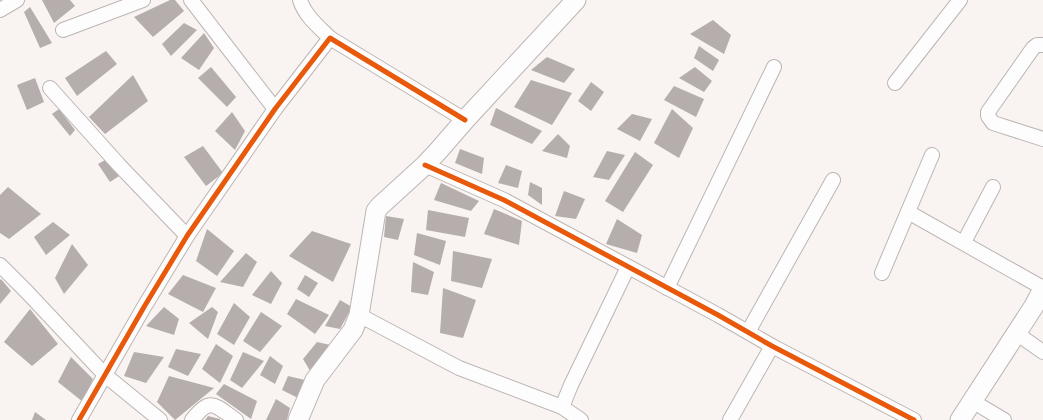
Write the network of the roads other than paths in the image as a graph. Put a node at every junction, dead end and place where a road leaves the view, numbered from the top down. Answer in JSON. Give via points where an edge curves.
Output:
{"nodes":[{"id":1,"x":17,"y":0,"type":"edge"},
{"id":2,"x":143,"y":0,"type":"edge"},
{"id":3,"x":191,"y":0,"type":"edge"},
{"id":4,"x":300,"y":0,"type":"edge"},
{"id":5,"x":576,"y":0,"type":"edge"},
{"id":6,"x":960,"y":0,"type":"edge"},
{"id":7,"x":0,"y":10,"type":"edge"},
{"id":8,"x":63,"y":30,"type":"dead end"},
{"id":9,"x":330,"y":38,"type":"junction"},
{"id":10,"x":1043,"y":45,"type":"edge"},
{"id":11,"x":774,"y":67,"type":"dead end"},
{"id":12,"x":895,"y":83,"type":"dead end"},
{"id":13,"x":50,"y":88,"type":"dead end"},
{"id":14,"x":275,"y":109,"type":"junction"},
{"id":15,"x":464,"y":120,"type":"junction"},
{"id":16,"x":1043,"y":139,"type":"edge"},
{"id":17,"x":932,"y":155,"type":"dead end"},
{"id":18,"x":425,"y":165,"type":"junction"},
{"id":19,"x":832,"y":180,"type":"dead end"},
{"id":20,"x":993,"y":187,"type":"dead end"},
{"id":21,"x":908,"y":212,"type":"junction"},
{"id":22,"x":187,"y":236,"type":"junction"},
{"id":23,"x":964,"y":242,"type":"junction"},
{"id":24,"x":0,"y":265,"type":"edge"},
{"id":25,"x":628,"y":268,"type":"junction"},
{"id":26,"x":882,"y":273,"type":"dead end"},
{"id":27,"x":667,"y":288,"type":"junction"},
{"id":28,"x":1041,"y":298,"type":"edge"},
{"id":29,"x":359,"y":315,"type":"junction"},
{"id":30,"x":748,"y":332,"type":"junction"},
{"id":31,"x":1016,"y":333,"type":"junction"},
{"id":32,"x":772,"y":346,"type":"junction"},
{"id":33,"x":1043,"y":352,"type":"edge"},
{"id":34,"x":105,"y":375,"type":"junction"},
{"id":35,"x":972,"y":401,"type":"junction"},
{"id":36,"x":562,"y":407,"type":"junction"},
{"id":37,"x":79,"y":420,"type":"edge"},
{"id":38,"x":160,"y":420,"type":"edge"},
{"id":39,"x":192,"y":420,"type":"edge"},
{"id":40,"x":236,"y":420,"type":"edge"},
{"id":41,"x":298,"y":420,"type":"edge"},
{"id":42,"x":581,"y":420,"type":"edge"},
{"id":43,"x":730,"y":420,"type":"edge"},
{"id":44,"x":914,"y":420,"type":"edge"},
{"id":45,"x":960,"y":420,"type":"edge"},
{"id":46,"x":1004,"y":420,"type":"edge"}],
"edges":[{"from":1,"to":7,"type":"street"},
{"from":2,"to":8,"type":"street"},
{"from":3,"to":14,"type":"street"},
{"from":4,"to":9,"type":"street","via":[[312,21]]},
{"from":5,"to":15,"type":"street"},
{"from":6,"to":12,"type":"street"},
{"from":9,"to":14,"type":"street"},
{"from":9,"to":15,"type":"street"},
{"from":10,"to":16,"type":"street","via":[[1033,48],[988,112],[988,119],[993,123]]},
{"from":11,"to":27,"type":"street"},
{"from":13,"to":22,"type":"street"},
{"from":14,"to":22,"type":"street"},
{"from":15,"to":18,"type":"street"},
{"from":17,"to":21,"type":"street"},
{"from":18,"to":25,"type":"street","via":[[504,200]]},
{"from":18,"to":29,"type":"street","via":[[376,211]]},
{"from":19,"to":30,"type":"street"},
{"from":20,"to":23,"type":"street"},
{"from":21,"to":23,"type":"street"},
{"from":21,"to":26,"type":"street"},
{"from":22,"to":34,"type":"street"},
{"from":23,"to":28,"type":"street"},
{"from":24,"to":34,"type":"street"},
{"from":25,"to":27,"type":"street"},
{"from":25,"to":36,"type":"street"},
{"from":27,"to":30,"type":"street"},
{"from":28,"to":31,"type":"street"},
{"from":29,"to":36,"type":"street","via":[[459,368]]},
{"from":29,"to":41,"type":"street","via":[[353,330],[315,380]]},
{"from":30,"to":32,"type":"street"},
{"from":31,"to":33,"type":"street"},
{"from":31,"to":35,"type":"street"},
{"from":32,"to":43,"type":"street"},
{"from":32,"to":44,"type":"street"},
{"from":34,"to":37,"type":"street"},
{"from":34,"to":38,"type":"street"},
{"from":35,"to":45,"type":"street"},
{"from":35,"to":46,"type":"street"},
{"from":36,"to":42,"type":"street"},
{"from":39,"to":40,"type":"street","via":[[201,408],[208,404],[215,405]]}]}
